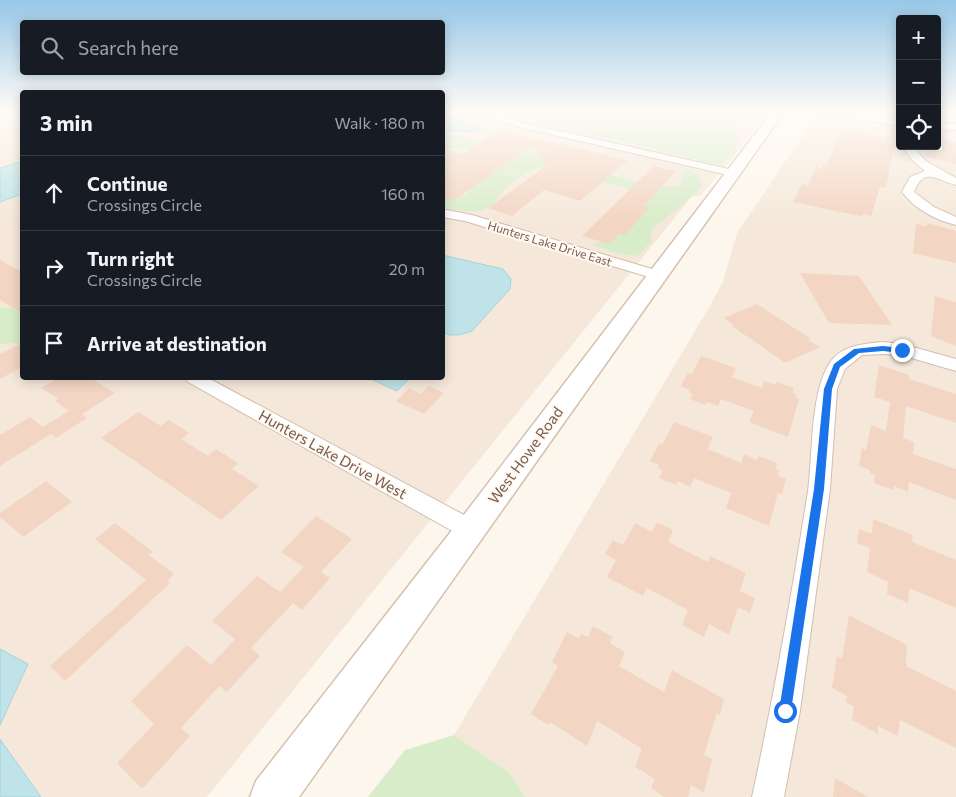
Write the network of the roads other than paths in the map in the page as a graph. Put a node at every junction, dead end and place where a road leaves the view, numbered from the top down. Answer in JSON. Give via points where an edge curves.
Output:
{"nodes":[{"id":1,"x":628,"y":149,"type":"edge"},
{"id":2,"x":751,"y":149,"type":"edge"},
{"id":3,"x":910,"y":150,"type":"edge"},
{"id":4,"x":933,"y":172,"type":"junction"},
{"id":5,"x":733,"y":173,"type":"junction"},
{"id":6,"x":956,"y":182,"type":"edge"},
{"id":7,"x":445,"y":214,"type":"edge"},
{"id":8,"x":956,"y":220,"type":"edge"},
{"id":9,"x":657,"y":276,"type":"junction"},
{"id":10,"x":956,"y":365,"type":"edge"},
{"id":11,"x":198,"y":380,"type":"edge"},
{"id":12,"x":471,"y":530,"type":"junction"},
{"id":13,"x":272,"y":797,"type":"edge"},
{"id":14,"x":768,"y":797,"type":"edge"}],
"edges":[{"from":1,"to":5,"type":"street"},
{"from":2,"to":5,"type":"main road","name":"West Howe Road"},
{"from":3,"to":4,"type":"street","via":[[920,164]]},
{"from":4,"to":6,"type":"street"},
{"from":4,"to":8,"type":"street","via":[[918,175],[912,180],[908,192],[922,205]]},
{"from":5,"to":9,"type":"main road","name":"West Howe Road"},
{"from":7,"to":9,"type":"street","name":"Hunters Lake Drive East"},
{"from":9,"to":12,"type":"main road","name":"West Howe Road"},
{"from":10,"to":14,"type":"street","via":[[883,348],[857,350],[837,366],[828,389],[819,489],[785,711]]},
{"from":11,"to":12,"type":"street","name":"Hunters Lake Drive West"},
{"from":12,"to":13,"type":"main road","name":"West Howe Road"}]}
